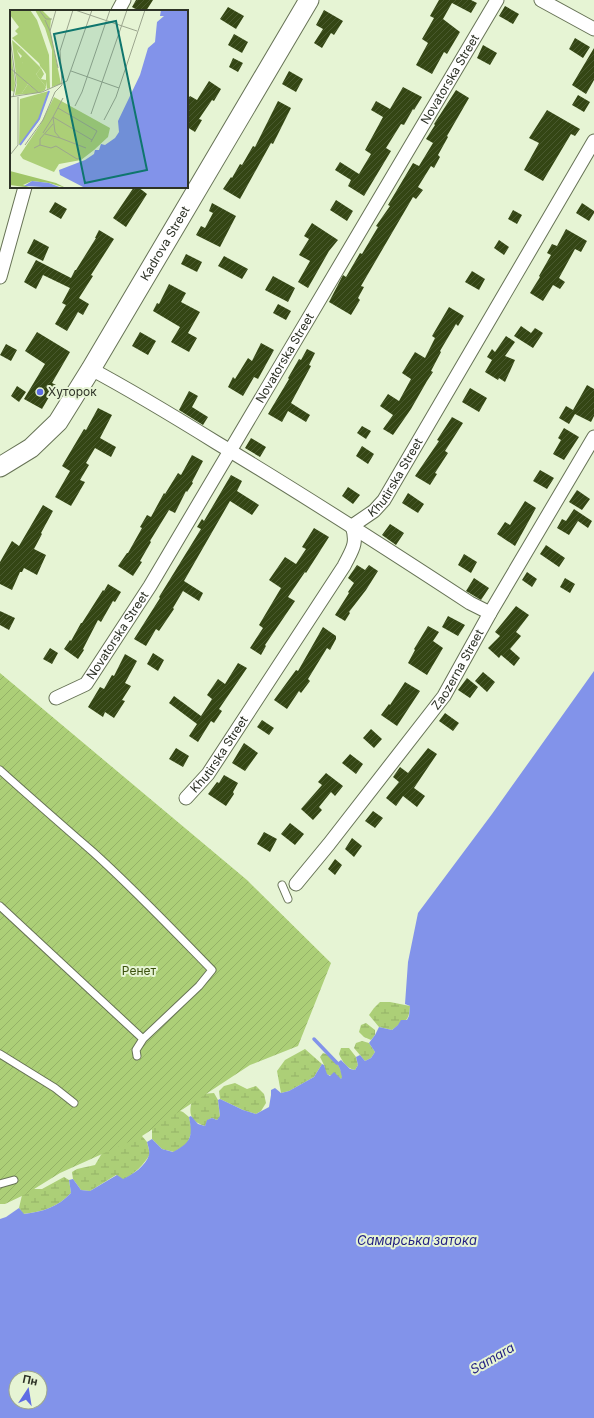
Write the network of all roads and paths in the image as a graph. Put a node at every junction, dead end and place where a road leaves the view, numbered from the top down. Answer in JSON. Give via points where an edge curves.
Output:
{"nodes":[{"id":1,"x":124,"y":0,"type":"edge"},
{"id":2,"x":309,"y":0,"type":"edge"},
{"id":3,"x":497,"y":0,"type":"edge"},
{"id":4,"x":541,"y":0,"type":"edge"},
{"id":5,"x":119,"y":10,"type":"edge"},
{"id":6,"x":594,"y":29,"type":"edge"},
{"id":7,"x":594,"y":141,"type":"edge"},
{"id":8,"x":25,"y":188,"type":"edge"},
{"id":9,"x":0,"y":277,"type":"edge"},
{"id":10,"x":91,"y":369,"type":"junction"},
{"id":11,"x":594,"y":437,"type":"edge"},
{"id":12,"x":230,"y":451,"type":"junction"},
{"id":13,"x":0,"y":467,"type":"edge"},
{"id":14,"x":352,"y":526,"type":"junction"},
{"id":15,"x":490,"y":613,"type":"junction"},
{"id":16,"x":56,"y":698,"type":"dead end"},
{"id":17,"x":0,"y":770,"type":"edge"},
{"id":18,"x":186,"y":798,"type":"dead end"},
{"id":19,"x":296,"y":884,"type":"dead end"},
{"id":20,"x":282,"y":885,"type":"dead end"},
{"id":21,"x":288,"y":899,"type":"dead end"},
{"id":22,"x":0,"y":906,"type":"edge"},
{"id":23,"x":142,"y":1040,"type":"junction"},
{"id":24,"x":0,"y":1054,"type":"edge"},
{"id":25,"x":137,"y":1056,"type":"dead end"},
{"id":26,"x":74,"y":1103,"type":"dead end"},
{"id":27,"x":14,"y":1180,"type":"dead end"},
{"id":28,"x":0,"y":1184,"type":"edge"}],
"edges":[{"from":1,"to":5,"type":"street"},
{"from":2,"to":10,"type":"street","name":"Kadrova Street"},
{"from":3,"to":12,"type":"street","name":"Novatorska Street"},
{"from":4,"to":6,"type":"street"},
{"from":7,"to":14,"type":"street","name":"Khutirska Street","via":[[384,500],[374,511]]},
{"from":8,"to":9,"type":"street"},
{"from":10,"to":12,"type":"street"},
{"from":10,"to":13,"type":"street","name":"Kadrova Street","via":[[54,427],[31,448]]},
{"from":11,"to":15,"type":"street","name":"Zaozerna Street"},
{"from":12,"to":14,"type":"street"},
{"from":12,"to":16,"type":"street","name":"Novatorska Street","via":[[150,586],[86,684]]},
{"from":14,"to":15,"type":"street","via":[[470,603]]},
{"from":14,"to":18,"type":"street","name":"Khutirska Street","via":[[355,535],[354,545],[344,566],[208,774]]},
{"from":15,"to":19,"type":"street","name":"Zaozerna Street","via":[[444,696]]},
{"from":17,"to":23,"type":"lane","via":[[150,905],[212,970],[199,986]]},
{"from":20,"to":21,"type":"lane"},
{"from":22,"to":23,"type":"lane"},
{"from":23,"to":25,"type":"lane","via":[[136,1050]]},
{"from":24,"to":26,"type":"lane","via":[[55,1088]]},
{"from":27,"to":28,"type":"lane"}]}
